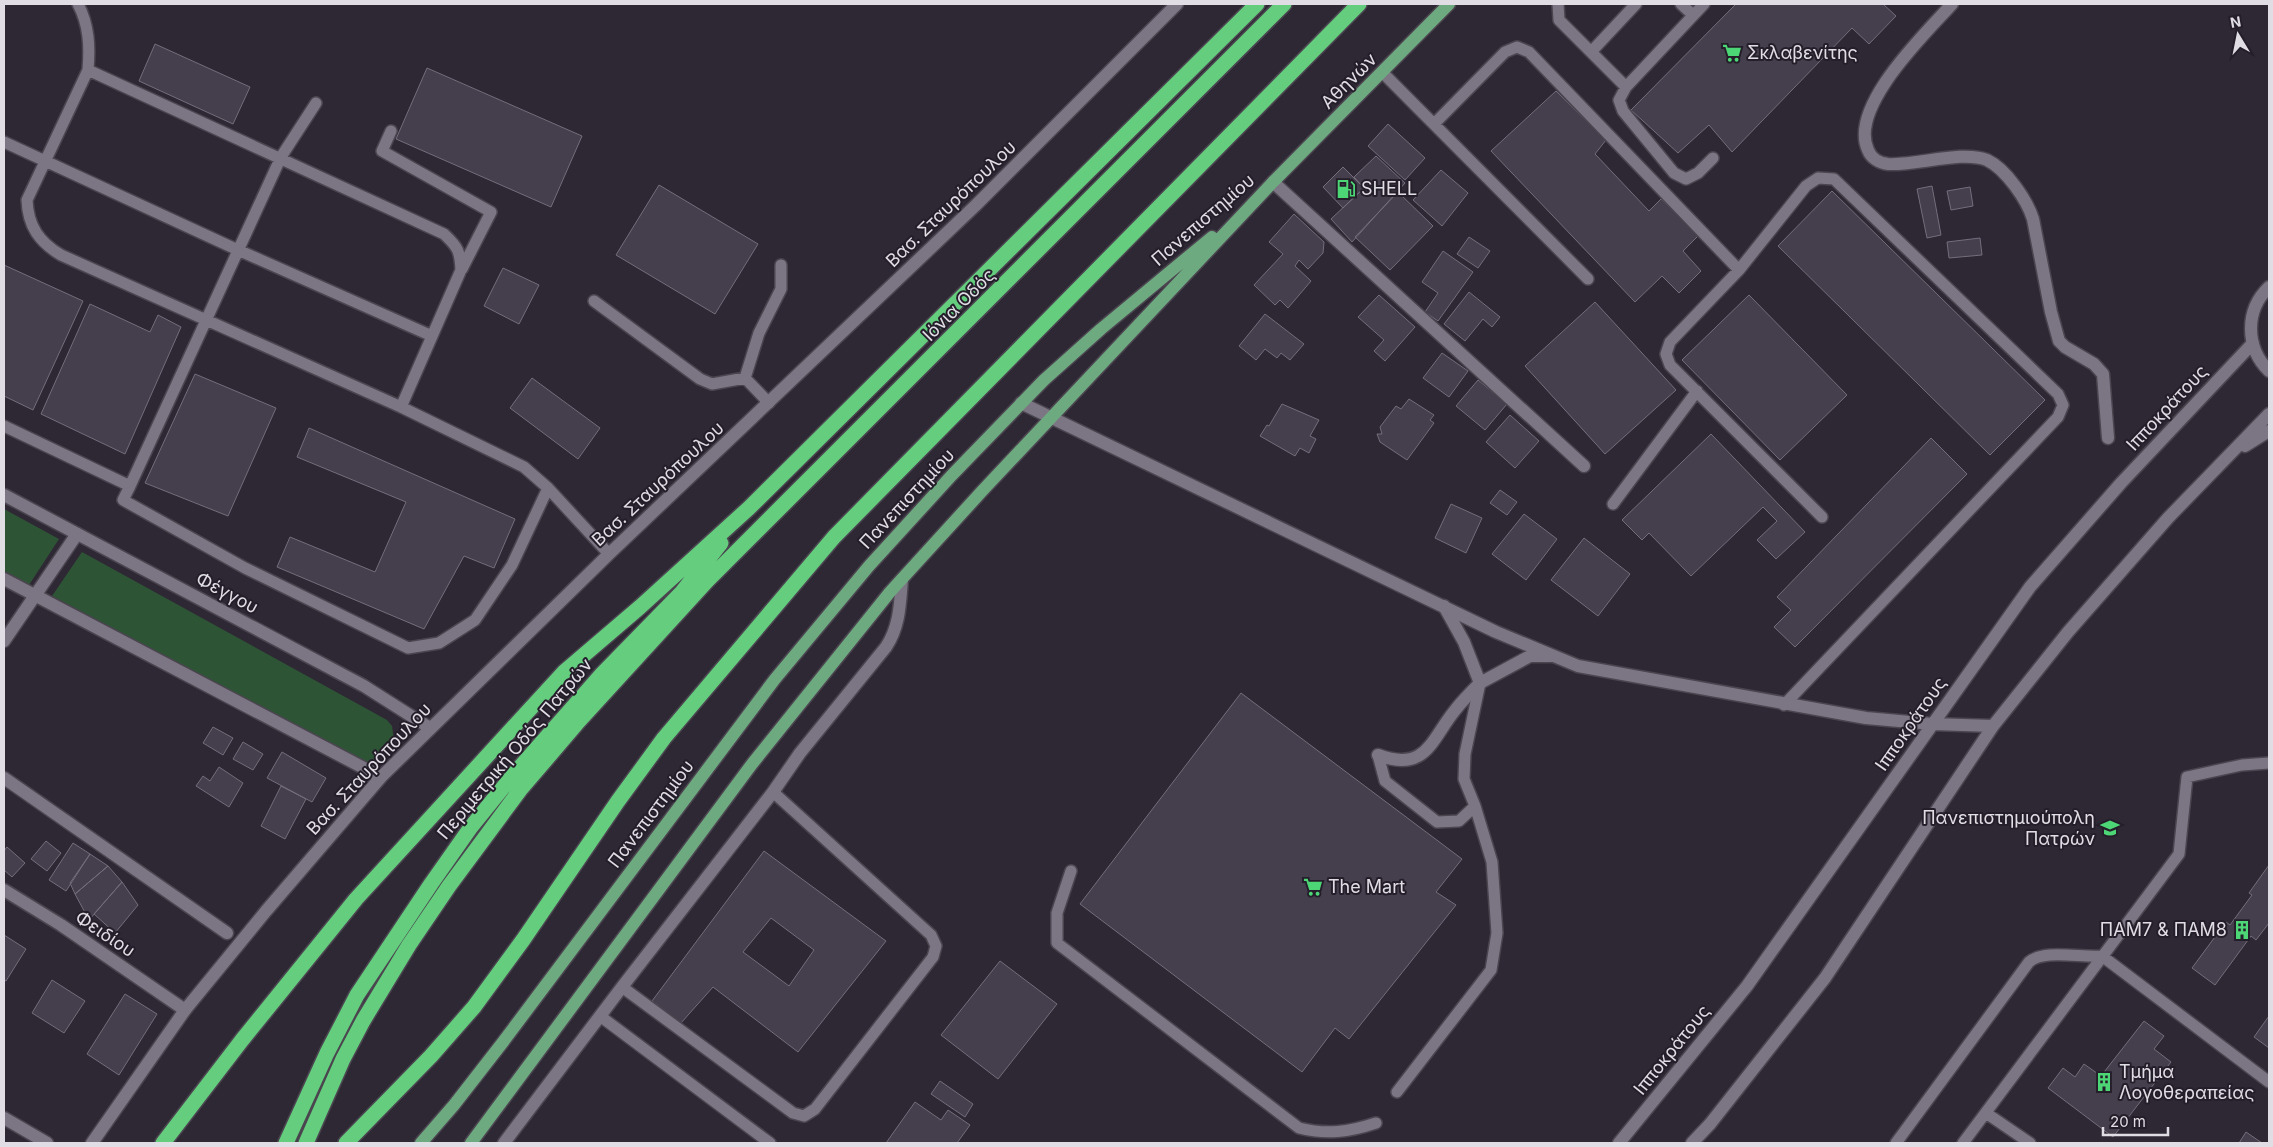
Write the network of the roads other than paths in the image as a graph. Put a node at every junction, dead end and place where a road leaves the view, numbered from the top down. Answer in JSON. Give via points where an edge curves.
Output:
{"nodes":[{"id":1,"x":78,"y":4,"type":"edge"},
{"id":2,"x":1177,"y":4,"type":"edge"},
{"id":3,"x":1257,"y":4,"type":"edge"},
{"id":4,"x":1284,"y":4,"type":"edge"},
{"id":5,"x":1359,"y":4,"type":"edge"},
{"id":6,"x":1449,"y":4,"type":"edge"},
{"id":7,"x":1558,"y":4,"type":"edge"},
{"id":8,"x":1636,"y":4,"type":"edge"},
{"id":9,"x":1681,"y":4,"type":"edge"},
{"id":10,"x":1704,"y":4,"type":"edge"},
{"id":11,"x":1952,"y":4,"type":"edge"},
{"id":12,"x":1693,"y":15,"type":"junction"},
{"id":13,"x":1591,"y":52,"type":"junction"},
{"id":14,"x":88,"y":70,"type":"junction"},
{"id":15,"x":1382,"y":72,"type":"junction"},
{"id":16,"x":1626,"y":87,"type":"junction"},
{"id":17,"x":316,"y":103,"type":"dead end"},
{"id":18,"x":1434,"y":124,"type":"junction"},
{"id":19,"x":391,"y":131,"type":"dead end"},
{"id":20,"x":4,"y":142,"type":"edge"},
{"id":21,"x":281,"y":157,"type":"junction"},
{"id":22,"x":1713,"y":158,"type":"dead end"},
{"id":23,"x":44,"y":162,"type":"junction"},
{"id":24,"x":1273,"y":182,"type":"junction"},
{"id":25,"x":238,"y":250,"type":"junction"},
{"id":26,"x":781,"y":265,"type":"dead end"},
{"id":27,"x":461,"y":270,"type":"junction"},
{"id":28,"x":1739,"y":270,"type":"junction"},
{"id":29,"x":1588,"y":279,"type":"dead end"},
{"id":30,"x":2269,"y":287,"type":"edge"},
{"id":31,"x":594,"y":300,"type":"dead end"},
{"id":32,"x":205,"y":320,"type":"junction"},
{"id":33,"x":432,"y":336,"type":"junction"},
{"id":34,"x":2253,"y":343,"type":"junction"},
{"id":35,"x":2269,"y":370,"type":"edge"},
{"id":36,"x":744,"y":378,"type":"junction"},
{"id":37,"x":1697,"y":391,"type":"junction"},
{"id":38,"x":769,"y":403,"type":"junction"},
{"id":39,"x":1021,"y":403,"type":"junction"},
{"id":40,"x":401,"y":407,"type":"junction"},
{"id":41,"x":2269,"y":414,"type":"edge"},
{"id":42,"x":1051,"y":418,"type":"junction"},
{"id":43,"x":4,"y":426,"type":"edge"},
{"id":44,"x":2269,"y":432,"type":"edge"},
{"id":45,"x":2108,"y":438,"type":"dead end"},
{"id":46,"x":2230,"y":455,"type":"junction"},
{"id":47,"x":1584,"y":466,"type":"dead end"},
{"id":48,"x":130,"y":486,"type":"junction"},
{"id":49,"x":548,"y":488,"type":"junction"},
{"id":50,"x":4,"y":495,"type":"edge"},
{"id":51,"x":1613,"y":504,"type":"dead end"},
{"id":52,"x":749,"y":508,"type":"junction"},
{"id":53,"x":1822,"y":517,"type":"dead end"},
{"id":54,"x":77,"y":534,"type":"junction"},
{"id":55,"x":609,"y":554,"type":"junction"},
{"id":56,"x":902,"y":579,"type":"junction"},
{"id":57,"x":4,"y":580,"type":"edge"},
{"id":58,"x":35,"y":596,"type":"junction"},
{"id":59,"x":1444,"y":606,"type":"junction"},
{"id":60,"x":661,"y":633,"type":"joint"},
{"id":61,"x":4,"y":641,"type":"edge"},
{"id":62,"x":1551,"y":656,"type":"junction"},
{"id":63,"x":1480,"y":683,"type":"junction"},
{"id":64,"x":1784,"y":704,"type":"junction"},
{"id":65,"x":1932,"y":724,"type":"junction"},
{"id":66,"x":1994,"y":726,"type":"junction"},
{"id":67,"x":430,"y":728,"type":"junction"},
{"id":68,"x":1378,"y":755,"type":"joint"},
{"id":69,"x":2269,"y":763,"type":"edge"},
{"id":70,"x":381,"y":777,"type":"junction"},
{"id":71,"x":4,"y":778,"type":"edge"},
{"id":72,"x":773,"y":792,"type":"junction"},
{"id":73,"x":1476,"y":806,"type":"junction"},
{"id":74,"x":1072,"y":871,"type":"dead end"},
{"id":75,"x":4,"y":890,"type":"edge"},
{"id":76,"x":227,"y":933,"type":"dead end"},
{"id":77,"x":2102,"y":956,"type":"junction"},
{"id":78,"x":622,"y":987,"type":"junction"},
{"id":79,"x":185,"y":1010,"type":"junction"},
{"id":80,"x":600,"y":1016,"type":"junction"},
{"id":81,"x":2269,"y":1082,"type":"edge"},
{"id":82,"x":1397,"y":1092,"type":"dead end"},
{"id":83,"x":1986,"y":1113,"type":"junction"},
{"id":84,"x":4,"y":1118,"type":"edge"},
{"id":85,"x":1376,"y":1123,"type":"dead end"},
{"id":86,"x":46,"y":1143,"type":"edge"},
{"id":87,"x":92,"y":1143,"type":"edge"},
{"id":88,"x":163,"y":1143,"type":"edge"},
{"id":89,"x":286,"y":1143,"type":"edge"},
{"id":90,"x":306,"y":1143,"type":"edge"},
{"id":91,"x":346,"y":1143,"type":"edge"},
{"id":92,"x":421,"y":1143,"type":"edge"},
{"id":93,"x":471,"y":1143,"type":"edge"},
{"id":94,"x":504,"y":1143,"type":"edge"},
{"id":95,"x":770,"y":1143,"type":"edge"},
{"id":96,"x":1619,"y":1143,"type":"edge"},
{"id":97,"x":1692,"y":1143,"type":"edge"},
{"id":98,"x":1896,"y":1143,"type":"edge"},
{"id":99,"x":1963,"y":1143,"type":"edge"},
{"id":100,"x":2030,"y":1143,"type":"edge"}],
"edges":[{"from":1,"to":14,"type":"lane","via":[[90,44]]},
{"from":2,"to":38,"type":"street","name":"Βασ. Σταυρόπουλου","via":[[983,199]]},
{"from":3,"to":52,"type":"highway","name":"Ιόνια Οδός"},
{"from":4,"to":60,"type":"highway","name":"Ιόνια Οδός","via":[[707,582]]},
{"from":5,"to":91,"type":"highway","via":[[834,537],[664,738],[474,1007]]},
{"from":6,"to":15,"type":"main road","name":"Αθηνών"},
{"from":7,"to":13,"type":"lane","via":[[1559,20]]},
{"from":8,"to":13,"type":"lane"},
{"from":9,"to":12,"type":"lane"},
{"from":10,"to":12,"type":"lane"},
{"from":11,"to":45,"type":"street","via":[[1878,91],[1868,114],[1866,146],[1874,158],[1889,164],[1978,158],[1996,166],[2016,189],[2029,206],[2033,219],[2059,341],[2094,364],[2103,374]]},
{"from":12,"to":16,"type":"lane"},
{"from":13,"to":16,"type":"lane"},
{"from":14,"to":21,"type":"lane"},
{"from":14,"to":23,"type":"lane"},
{"from":15,"to":18,"type":"lane"},
{"from":15,"to":24,"type":"main road","name":"Αθηνών"},
{"from":16,"to":22,"type":"lane","via":[[1619,100],[1623,111],[1674,173],[1686,178],[1698,173]]},
{"from":17,"to":21,"type":"lane"},
{"from":18,"to":28,"type":"lane","via":[[1506,52],[1517,48],[1529,52]]},
{"from":18,"to":29,"type":"lane"},
{"from":19,"to":27,"type":"lane","via":[[382,151],[492,212]]},
{"from":20,"to":23,"type":"lane"},
{"from":21,"to":25,"type":"lane"},
{"from":21,"to":27,"type":"lane","via":[[444,234],[460,253]]},
{"from":23,"to":25,"type":"lane"},
{"from":23,"to":32,"type":"lane","via":[[27,200],[32,228],[42,242],[61,255]]},
{"from":24,"to":39,"type":"main road","name":"Πανεπιστημίου","via":[[1212,238],[1094,335]]},
{"from":24,"to":42,"type":"main road","name":"Πανεπιστημίου"},
{"from":24,"to":47,"type":"street"},
{"from":25,"to":32,"type":"lane"},
{"from":25,"to":33,"type":"lane"},
{"from":26,"to":36,"type":"lane","via":[[781,289],[759,333]]},
{"from":27,"to":33,"type":"lane"},
{"from":28,"to":37,"type":"lane","via":[[1670,342],[1666,354],[1670,365]]},
{"from":28,"to":64,"type":"lane","via":[[1806,186],[1818,178],[1834,179],[2058,394],[2063,405],[2058,417]]},
{"from":30,"to":34,"type":"street","via":[[2253,311]]},
{"from":31,"to":36,"type":"lane","via":[[700,379],[712,384]]},
{"from":32,"to":40,"type":"lane"},
{"from":32,"to":48,"type":"lane"},
{"from":33,"to":40,"type":"lane"},
{"from":34,"to":35,"type":"street"},
{"from":34,"to":65,"type":"street","name":"Ιπποκράτους","via":[[2121,483],[2030,587]]},
{"from":36,"to":38,"type":"lane"},
{"from":37,"to":51,"type":"lane"},
{"from":37,"to":53,"type":"lane"},
{"from":38,"to":55,"type":"street","name":"Βασ. Σταυρόπουλου"},
{"from":39,"to":42,"type":"street"},
{"from":39,"to":92,"type":"main road","name":"Πανεπιστημίου","via":[[911,519],[792,658],[454,1106]]},
{"from":40,"to":49,"type":"lane","via":[[524,467]]},
{"from":41,"to":46,"type":"street"},
{"from":42,"to":56,"type":"main road","name":"Πανεπιστημίου"},
{"from":42,"to":59,"type":"street"},
{"from":43,"to":48,"type":"lane"},
{"from":44,"to":46,"type":"street"},
{"from":46,"to":66,"type":"street","via":[[2106,587]]},
{"from":48,"to":49,"type":"lane","via":[[123,500],[245,568],[408,648],[439,643],[475,620],[512,565]]},
{"from":49,"to":55,"type":"lane"},
{"from":50,"to":54,"type":"street","name":"Φέγγου"},
{"from":52,"to":88,"type":"highway","via":[[564,672],[454,790],[356,899]]},
{"from":52,"to":89,"type":"highway","name":"Περιμετρική Οδός Πατρών","via":[[682,592],[602,674],[472,827],[357,995],[326,1053]]},
{"from":54,"to":58,"type":"street"},
{"from":54,"to":67,"type":"street","name":"Φέγγου","via":[[364,686]]},
{"from":55,"to":67,"type":"street","name":"Βασ. Σταυρόπουλου"},
{"from":56,"to":72,"type":"street","via":[[893,636]]},
{"from":56,"to":93,"type":"main road","name":"Πανεπιστημίου","via":[[752,764]]},
{"from":57,"to":58,"type":"street"},
{"from":58,"to":61,"type":"street"},
{"from":58,"to":70,"type":"street"},
{"from":59,"to":62,"type":"street"},
{"from":59,"to":63,"type":"street","via":[[1464,642]]},
{"from":60,"to":90,"type":"highway","name":"Περιμετρική Οδός Πατρών","via":[[579,721],[485,834],[409,945],[363,1021]]},
{"from":62,"to":63,"type":"street","via":[[1530,656]]},
{"from":62,"to":64,"type":"street","via":[[1578,666],[1621,675]]},
{"from":63,"to":68,"type":"street","via":[[1456,709],[1429,750],[1409,760],[1392,760]]},
{"from":63,"to":73,"type":"lane","via":[[1465,754],[1464,779]]},
{"from":64,"to":65,"type":"street","via":[[1866,718]]},
{"from":65,"to":66,"type":"street"},
{"from":65,"to":96,"type":"street","name":"Ιπποκράτους","via":[[1747,986]]},
{"from":66,"to":97,"type":"street","via":[[1825,978]]},
{"from":67,"to":70,"type":"street","name":"Βασ. Σταυρόπουλου"},
{"from":68,"to":73,"type":"lane","via":[[1385,781],[1437,822],[1459,821]]},
{"from":69,"to":77,"type":"lane","via":[[2242,765],[2187,777],[2179,854]]},
{"from":70,"to":79,"type":"street","name":"Βασ. Σταυρόπουλου"},
{"from":71,"to":76,"type":"street"},
{"from":72,"to":78,"type":"street"},
{"from":72,"to":78,"type":"lane","via":[[931,935],[936,946],[933,957],[815,1110],[804,1116],[792,1113]]},
{"from":73,"to":82,"type":"lane","via":[[1492,862],[1497,933],[1491,970]]},
{"from":74,"to":85,"type":"lane","via":[[1057,913],[1057,942],[1299,1128],[1334,1133]]},
{"from":75,"to":79,"type":"street","name":"Φειδίου"},
{"from":77,"to":81,"type":"lane"},
{"from":77,"to":83,"type":"lane"},
{"from":77,"to":98,"type":"lane","via":[[2035,956]]},
{"from":78,"to":80,"type":"street"},
{"from":79,"to":87,"type":"street","name":"Βασ. Σταυρόπουλου"},
{"from":80,"to":94,"type":"street"},
{"from":80,"to":95,"type":"lane"},
{"from":83,"to":99,"type":"lane"},
{"from":83,"to":100,"type":"lane"},
{"from":84,"to":86,"type":"street"}]}
